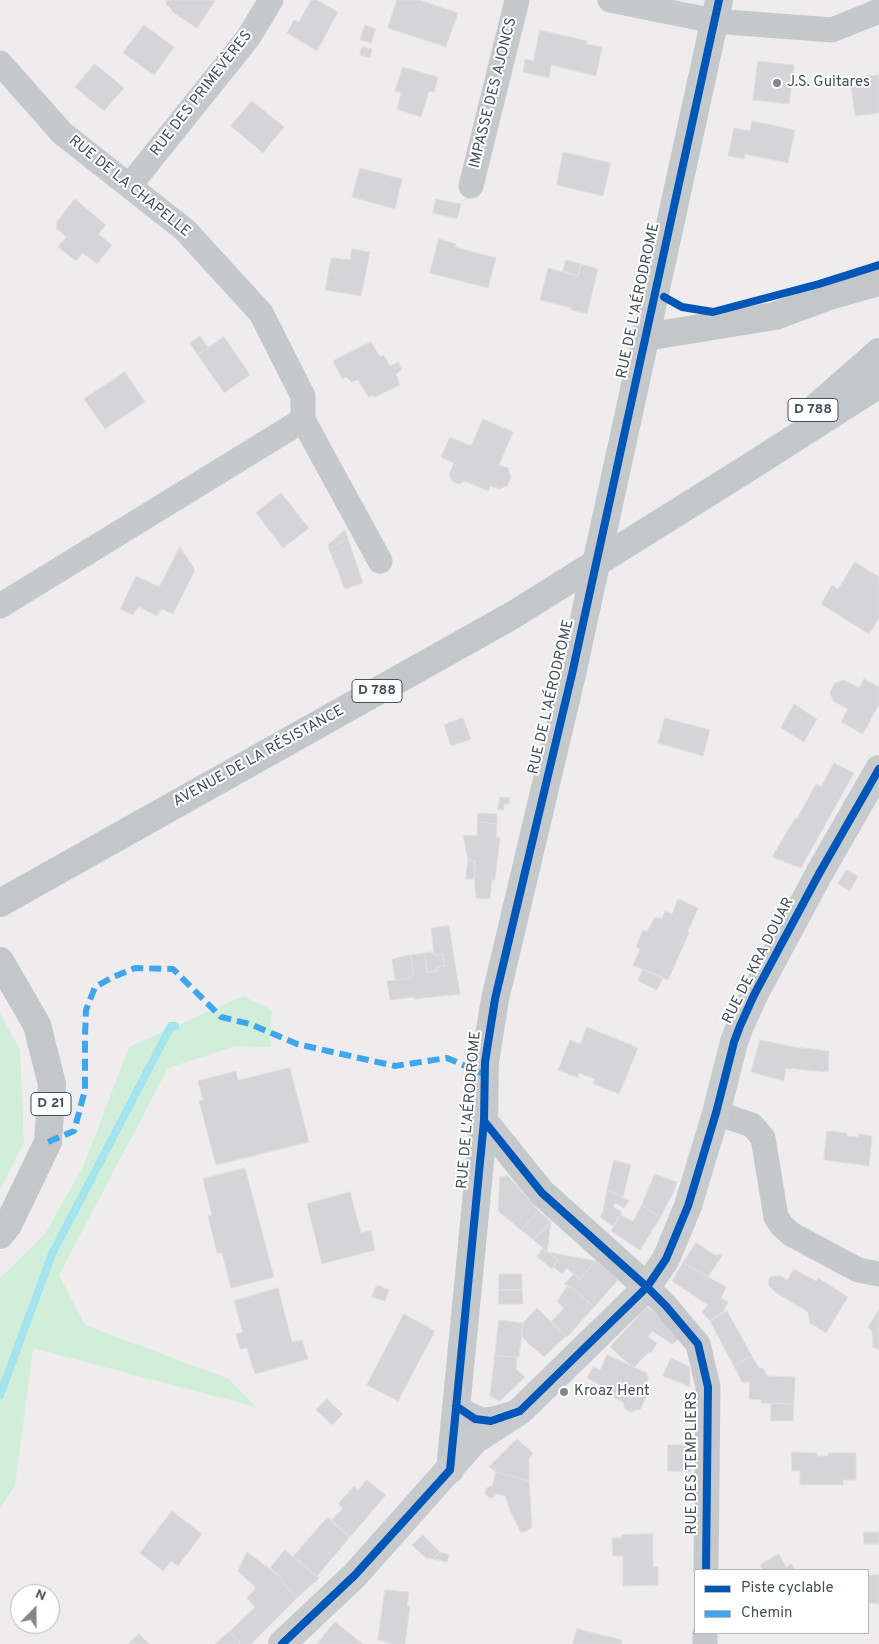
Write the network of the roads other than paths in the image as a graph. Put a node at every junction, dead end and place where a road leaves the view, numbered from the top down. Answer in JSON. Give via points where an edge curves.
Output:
{"nodes":[{"id":1,"x":271,"y":0,"type":"edge"},
{"id":2,"x":517,"y":0,"type":"edge"},
{"id":3,"x":610,"y":0,"type":"edge"},
{"id":4,"x":717,"y":11,"type":"edge"},
{"id":5,"x":879,"y":11,"type":"edge"},
{"id":6,"x":0,"y":63,"type":"edge"},
{"id":7,"x":130,"y":185,"type":"junction"},
{"id":8,"x":471,"y":186,"type":"dead end"},
{"id":9,"x":879,"y":282,"type":"edge"},
{"id":10,"x":645,"y":337,"type":"junction"},
{"id":11,"x":879,"y":352,"type":"edge"},
{"id":12,"x":879,"y":384,"type":"edge"},
{"id":13,"x":303,"y":420,"type":"junction"},
{"id":14,"x":748,"y":468,"type":"junction"},
{"id":15,"x":380,"y":561,"type":"dead end"},
{"id":16,"x":0,"y":606,"type":"edge"},
{"id":17,"x":879,"y":769,"type":"edge"},
{"id":18,"x":0,"y":903,"type":"edge"},
{"id":19,"x":3,"y":966,"type":"edge"},
{"id":20,"x":716,"y":1113,"type":"junction"},
{"id":21,"x":484,"y":1121,"type":"junction"},
{"id":22,"x":0,"y":1235,"type":"edge"},
{"id":23,"x":879,"y":1274,"type":"edge"},
{"id":24,"x":647,"y":1287,"type":"junction"},
{"id":25,"x":456,"y":1406,"type":"junction"},
{"id":26,"x":520,"y":1411,"type":"junction"},
{"id":27,"x":450,"y":1470,"type":"junction"},
{"id":28,"x":706,"y":1569,"type":"edge"},
{"id":29,"x":282,"y":1644,"type":"edge"}],
"edges":[{"from":1,"to":7,"type":"street","name":"RUE DES PRIMEVÈRES","via":[[248,38]]},
{"from":2,"to":8,"type":"street","name":"IMPASSE DES AJONCS"},
{"from":3,"to":4,"type":"street"},
{"from":4,"to":5,"type":"street","via":[[832,30]]},
{"from":4,"to":10,"type":"street","name":"RUE DE L'AÉRODROME"},
{"from":6,"to":7,"type":"street","name":"RUE DE LA CHAPELLE","via":[[62,133]]},
{"from":7,"to":13,"type":"street","name":"RUE DE LA CHAPELLE","via":[[185,230],[262,313],[303,396]]},
{"from":9,"to":10,"type":"main road","via":[[775,316]]},
{"from":10,"to":21,"type":"street","name":"RUE DE L'AÉRODROME","via":[[572,674],[495,999],[485,1062]]},
{"from":11,"to":14,"type":"main road","name":"AVENUE DE LA RÉSISTANCE","number":"D 788"},
{"from":12,"to":14,"type":"main road","name":"AVENUE DE LA RÉSISTANCE","number":"D 788"},
{"from":13,"to":15,"type":"street","name":"RUE DE LA CHAPELLE"},
{"from":13,"to":16,"type":"street"},
{"from":14,"to":18,"type":"main road","name":"AVENUE DE LA RÉSISTANCE","number":"D 788","via":[[513,615]]},
{"from":17,"to":20,"type":"main road","name":"RUE DE KRA DOUAR","via":[[754,995],[734,1042]]},
{"from":19,"to":22,"type":"main road","number":"D 21","via":[[37,1025],[52,1084],[48,1142],[8,1225]]},
{"from":20,"to":23,"type":"street","via":[[752,1125],[764,1138],[776,1217],[782,1226],[858,1270]]},
{"from":20,"to":24,"type":"main road","name":"RUE DE KRA DOUAR","via":[[688,1206],[666,1259]]},
{"from":21,"to":24,"type":"street","via":[[542,1193]]},
{"from":21,"to":25,"type":"street","name":"RUE DE L'AÉRODROME"},
{"from":24,"to":26,"type":"main road","name":"RUE DE KRA DOUAR"},
{"from":24,"to":28,"type":"street","name":"RUE DES TEMPLIERS","via":[[698,1344],[708,1387]]},
{"from":25,"to":26,"type":"street","via":[[475,1419],[491,1421]]},
{"from":25,"to":27,"type":"street","name":"RUE DE L'AÉRODROME"},
{"from":26,"to":27,"type":"main road","name":"RUE DE KRA DOUAR","via":[[475,1440]]},
{"from":27,"to":29,"type":"main road","name":"RUE DE KRA DOUAR","via":[[355,1575]]}]}
